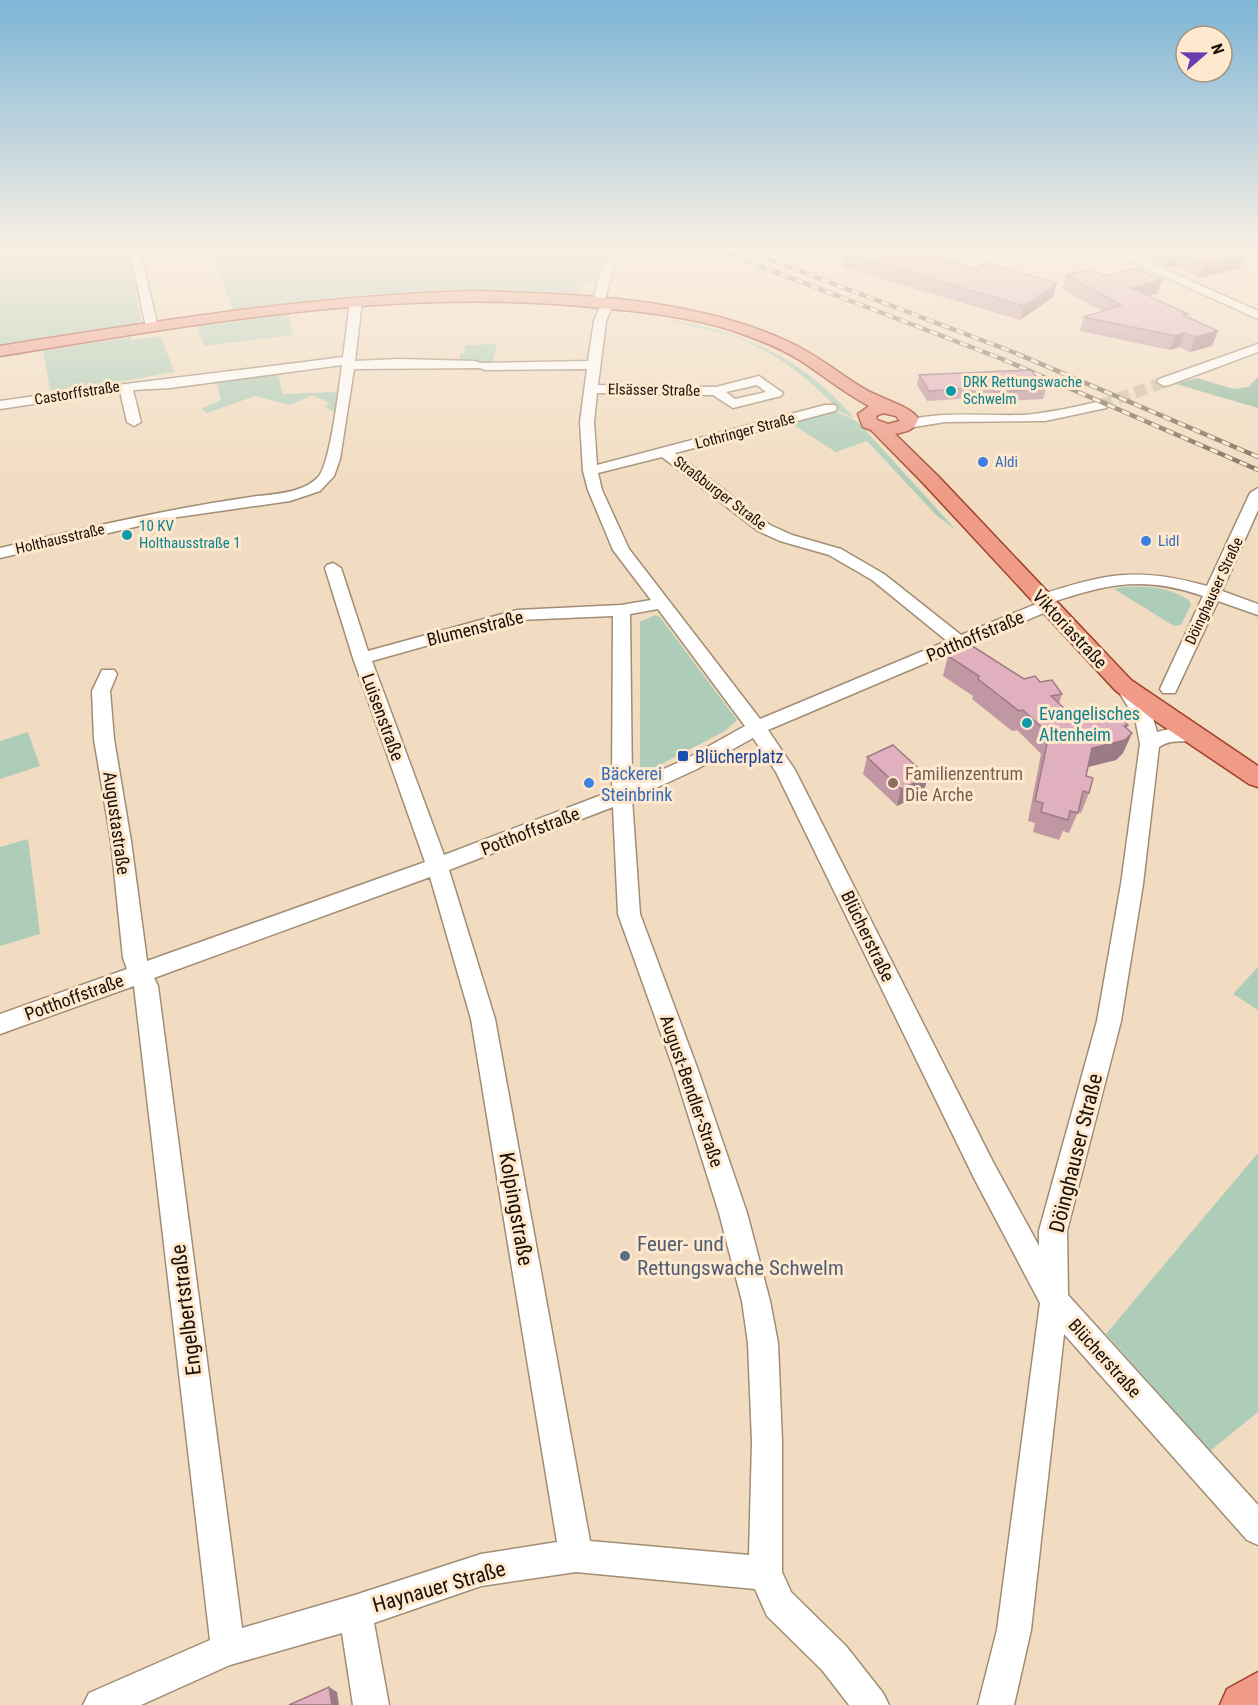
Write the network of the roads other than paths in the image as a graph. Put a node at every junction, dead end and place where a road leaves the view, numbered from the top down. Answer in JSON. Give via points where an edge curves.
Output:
{"nodes":[{"id":1,"x":129,"y":331,"type":"edge"},
{"id":2,"x":352,"y":331,"type":"edge"},
{"id":3,"x":599,"y":331,"type":"edge"},
{"id":4,"x":745,"y":331,"type":"edge"},
{"id":5,"x":1258,"y":348,"type":"edge"},
{"id":6,"x":0,"y":351,"type":"edge"},
{"id":7,"x":348,"y":362,"type":"junction"},
{"id":8,"x":595,"y":365,"type":"junction"},
{"id":9,"x":1164,"y":382,"type":"tunnel mouth"},
{"id":10,"x":126,"y":386,"type":"junction"},
{"id":11,"x":844,"y":386,"type":"junction"},
{"id":12,"x":592,"y":389,"type":"junction"},
{"id":13,"x":716,"y":391,"type":"dead end"},
{"id":14,"x":0,"y":405,"type":"edge"},
{"id":15,"x":1101,"y":405,"type":"tunnel mouth"},
{"id":16,"x":830,"y":408,"type":"dead end"},
{"id":17,"x":900,"y":418,"type":"junction"},
{"id":18,"x":874,"y":420,"type":"junction"},
{"id":19,"x":134,"y":422,"type":"dead end"},
{"id":20,"x":665,"y":452,"type":"junction"},
{"id":21,"x":905,"y":453,"type":"junction"},
{"id":22,"x":590,"y":471,"type":"junction"},
{"id":23,"x":1258,"y":493,"type":"edge"},
{"id":24,"x":0,"y":553,"type":"edge"},
{"id":25,"x":333,"y":568,"type":"dead end"},
{"id":26,"x":1213,"y":592,"type":"junction"},
{"id":27,"x":662,"y":603,"type":"junction"},
{"id":28,"x":1045,"y":603,"type":"junction"},
{"id":29,"x":621,"y":610,"type":"junction"},
{"id":30,"x":1258,"y":610,"type":"edge"},
{"id":31,"x":959,"y":642,"type":"junction"},
{"id":32,"x":362,"y":658,"type":"junction"},
{"id":33,"x":108,"y":674,"type":"dead end"},
{"id":34,"x":1123,"y":685,"type":"junction"},
{"id":35,"x":1169,"y":689,"type":"dead end"},
{"id":36,"x":757,"y":727,"type":"junction"},
{"id":37,"x":1193,"y":735,"type":"junction"},
{"id":38,"x":1150,"y":744,"type":"junction"},
{"id":39,"x":1258,"y":778,"type":"edge"},
{"id":40,"x":622,"y":796,"type":"junction"},
{"id":41,"x":437,"y":866,"type":"junction"},
{"id":42,"x":140,"y":973,"type":"junction"},
{"id":43,"x":0,"y":1024,"type":"edge"},
{"id":44,"x":1054,"y":1301,"type":"junction"},
{"id":45,"x":1258,"y":1529,"type":"edge"},
{"id":46,"x":576,"y":1556,"type":"junction"},
{"id":47,"x":765,"y":1573,"type":"junction"},
{"id":48,"x":355,"y":1612,"type":"junction"},
{"id":49,"x":228,"y":1649,"type":"junction"},
{"id":50,"x":1258,"y":1695,"type":"edge"},
{"id":51,"x":101,"y":1705,"type":"edge"},
{"id":52,"x":371,"y":1705,"type":"edge"},
{"id":53,"x":871,"y":1705,"type":"edge"},
{"id":54,"x":996,"y":1705,"type":"edge"},
{"id":55,"x":1243,"y":1705,"type":"edge"}],
"edges":[{"from":1,"to":6,"type":"main road"},
{"from":2,"to":7,"type":"street"},
{"from":3,"to":8,"type":"street","name":"Blücherstraße"},
{"from":4,"to":11,"type":"main road","via":[[789,348]]},
{"from":5,"to":9,"type":"street"},
{"from":7,"to":8,"type":"street","name":"Castorffstraße"},
{"from":7,"to":10,"type":"street","name":"Castorffstraße","via":[[154,386]]},
{"from":7,"to":24,"type":"street","name":"Holthausstraße","via":[[339,428],[327,476],[315,488],[290,496],[178,512]]},
{"from":8,"to":12,"type":"street","name":"Blücherstraße"},
{"from":10,"to":14,"type":"street","name":"Castorffstraße"},
{"from":10,"to":19,"type":"street"},
{"from":11,"to":17,"type":"main road"},
{"from":11,"to":18,"type":"main road","name":"Viktoriastraße"},
{"from":12,"to":13,"type":"street","name":"Elsässer Straße"},
{"from":12,"to":22,"type":"street","name":"Blücherstraße","via":[[587,422]]},
{"from":15,"to":17,"type":"street","via":[[1035,418]]},
{"from":16,"to":20,"type":"street","name":"Lothringer Straße"},
{"from":17,"to":18,"type":"main road","via":[[891,429]]},
{"from":17,"to":21,"type":"main road"},
{"from":18,"to":21,"type":"main road","name":"Viktoriastraße"},
{"from":20,"to":22,"type":"street","name":"Lothringer Straße"},
{"from":20,"to":31,"type":"street","name":"Straßburger Straße","via":[[764,528],[835,552],[878,577]]},
{"from":21,"to":28,"type":"main road","name":"Viktoriastraße"},
{"from":22,"to":27,"type":"street","name":"Blücherstraße","via":[[621,550]]},
{"from":23,"to":26,"type":"street","name":"Döinghauser Straße"},
{"from":25,"to":32,"type":"street","name":"Luisenstraße"},
{"from":26,"to":28,"type":"street","name":"Potthoffstraße","via":[[1159,581],[1120,579]]},
{"from":26,"to":30,"type":"street","name":"Potthoffstraße"},
{"from":26,"to":35,"type":"street","name":"Döinghauser Straße"},
{"from":27,"to":29,"type":"street","name":"Blumenstraße"},
{"from":27,"to":36,"type":"street","name":"Blücherstraße"},
{"from":28,"to":31,"type":"street","name":"Potthoffstraße"},
{"from":28,"to":34,"type":"main road","name":"Viktoriastraße"},
{"from":29,"to":32,"type":"street","name":"Blumenstraße","via":[[517,615]]},
{"from":29,"to":40,"type":"street","name":"August-Bendler-Straße"},
{"from":31,"to":36,"type":"street","name":"Potthoffstraße"},
{"from":32,"to":41,"type":"street","name":"Luisenstraße"},
{"from":33,"to":42,"type":"street","name":"Augustastraße","via":[[101,691],[104,739],[134,958]]},
{"from":34,"to":37,"type":"main road","name":"Viktoriastraße"},
{"from":34,"to":38,"type":"street","name":"Döinghauser Straße","via":[[1144,718]]},
{"from":36,"to":40,"type":"street","name":"Potthoffstraße","via":[[731,744]]},
{"from":36,"to":44,"type":"street","name":"Blücherstraße","via":[[785,770],[984,1172]]},
{"from":37,"to":38,"type":"street","via":[[1158,737]]},
{"from":37,"to":39,"type":"main road","name":"Viktoriastraße"},
{"from":38,"to":44,"type":"street","name":"Döinghauser Straße","via":[[1109,1021],[1053,1231]]},
{"from":40,"to":41,"type":"street","name":"Potthoffstraße"},
{"from":40,"to":47,"type":"street","name":"August-Bendler-Straße","via":[[629,914],[686,1070],[756,1301],[763,1343],[767,1442]]},
{"from":41,"to":42,"type":"street","name":"Potthoffstraße"},
{"from":41,"to":46,"type":"street","name":"Kolpingstraße","via":[[483,1019]]},
{"from":42,"to":43,"type":"street","name":"Potthoffstraße"},
{"from":42,"to":49,"type":"street","name":"Engelbertstraße","via":[[148,998]]},
{"from":44,"to":45,"type":"street","name":"Blücherstraße"},
{"from":44,"to":54,"type":"street","name":"Döinghauser Straße","via":[[1014,1630]]},
{"from":46,"to":47,"type":"street","name":"Haynauer Straße"},
{"from":46,"to":48,"type":"street","name":"Haynauer Straße","via":[[481,1570]]},
{"from":47,"to":53,"type":"street","via":[[779,1604],[834,1658]]},
{"from":48,"to":49,"type":"street","name":"Haynauer Straße"},
{"from":48,"to":52,"type":"street"},
{"from":49,"to":51,"type":"street","name":"Haynauer Straße"},
{"from":50,"to":55,"type":"main road"}]}
